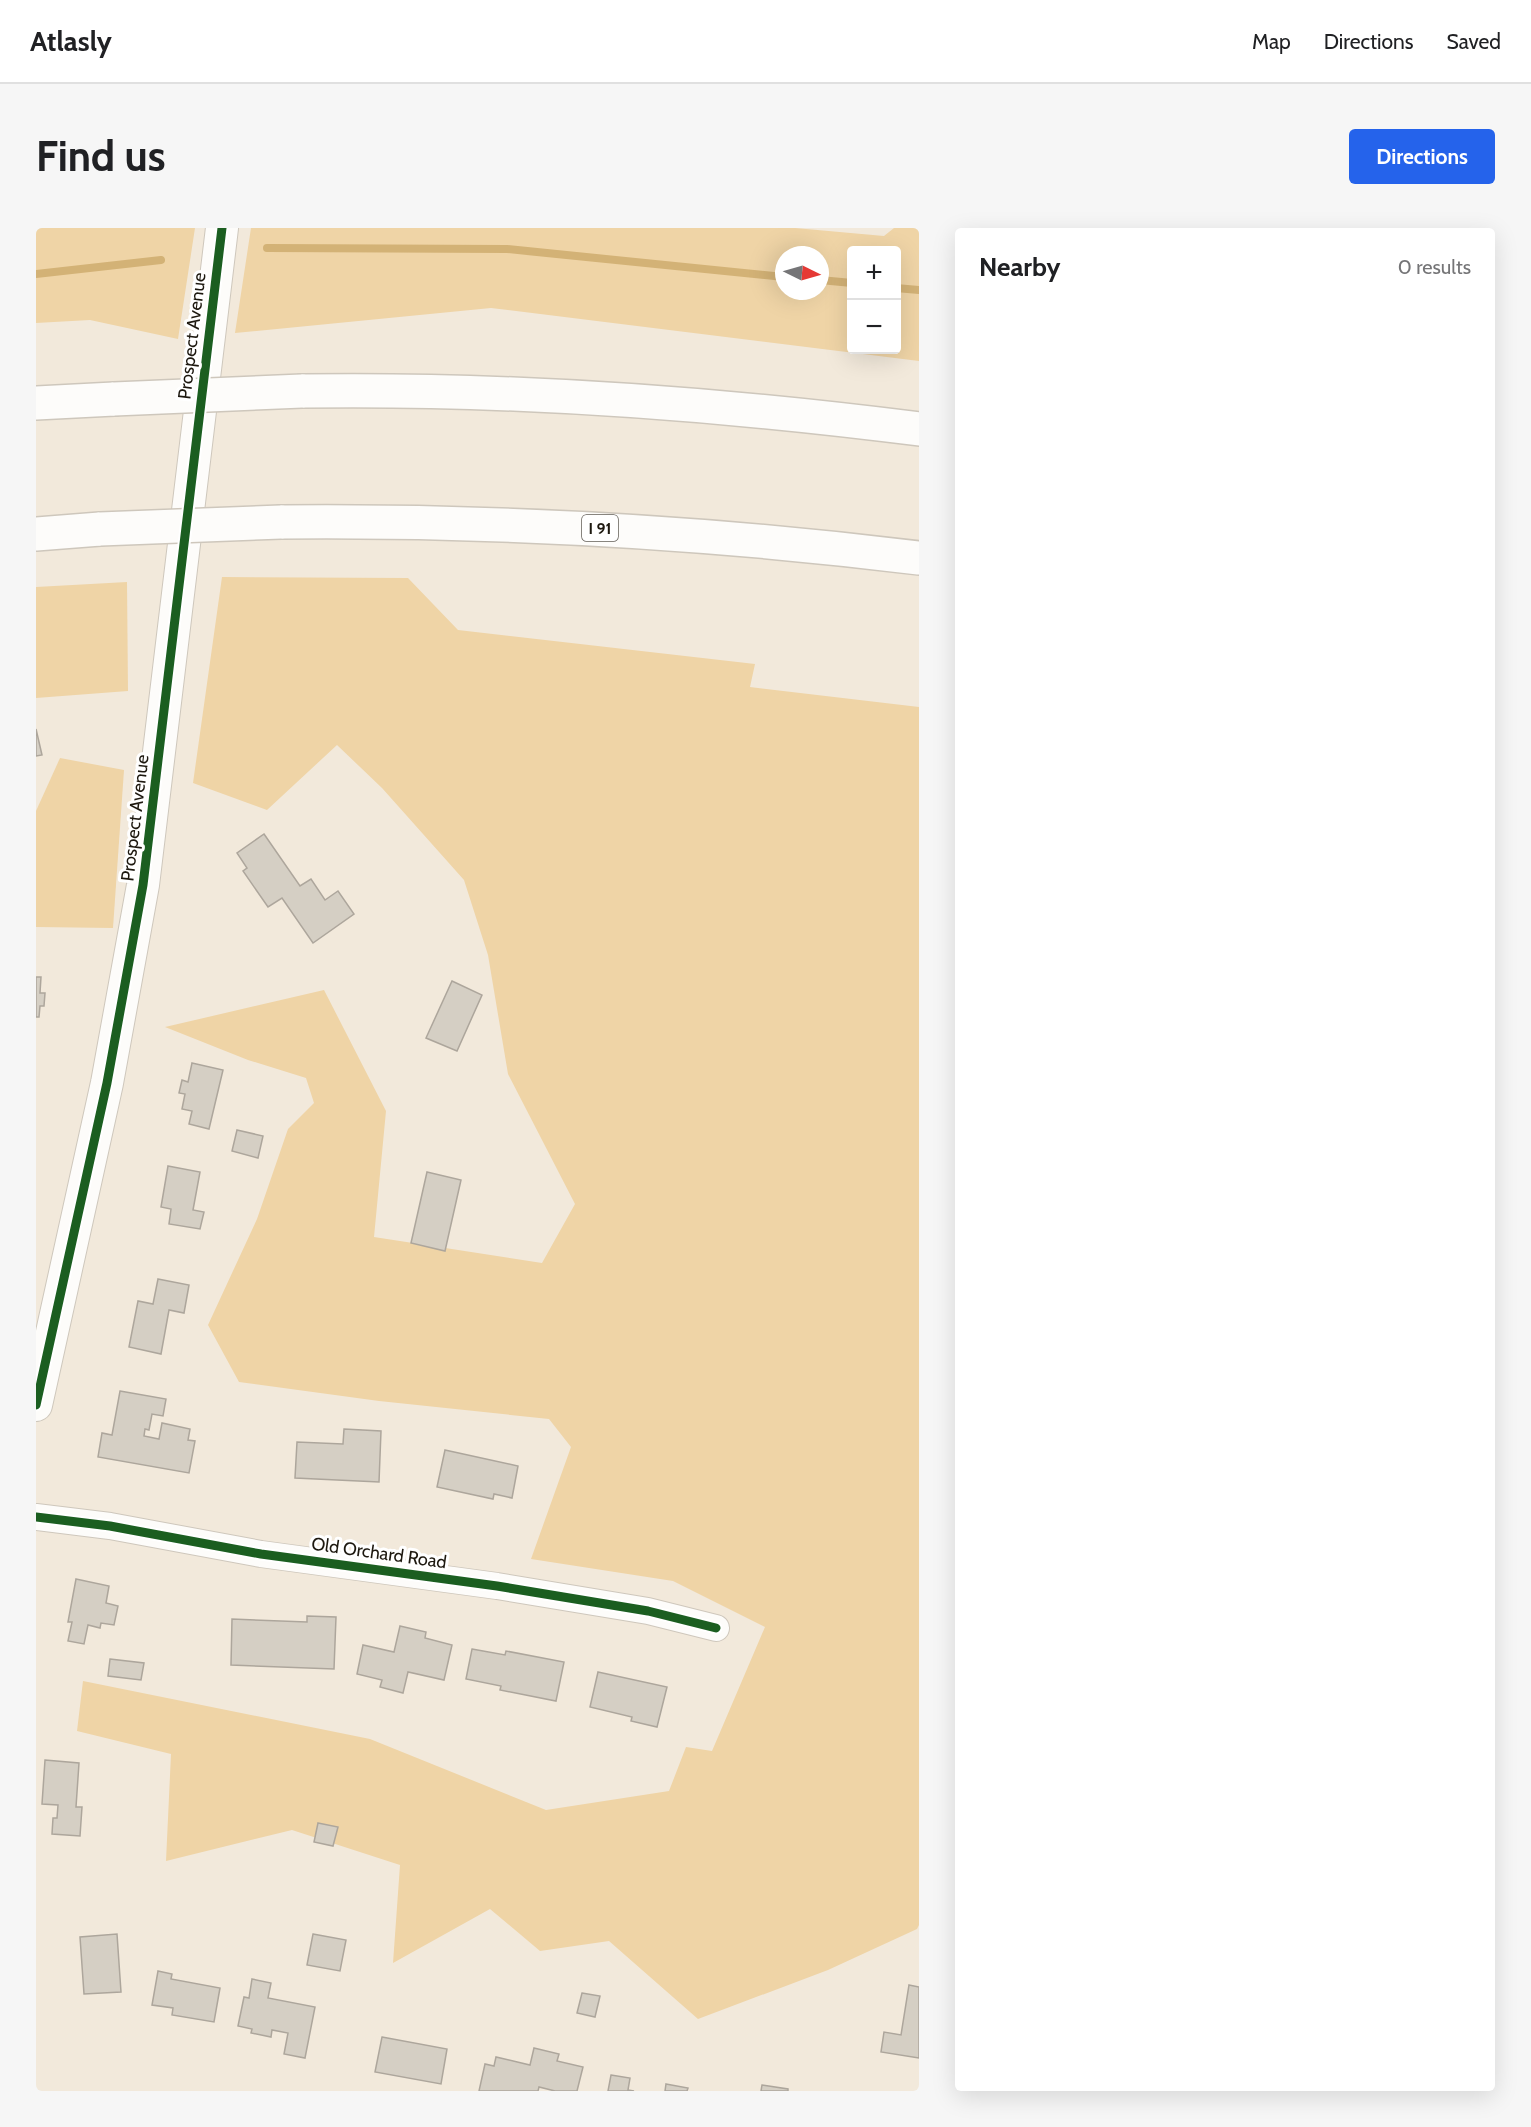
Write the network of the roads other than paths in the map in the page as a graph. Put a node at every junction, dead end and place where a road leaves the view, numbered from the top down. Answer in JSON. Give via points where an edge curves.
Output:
{"nodes":[{"id":1,"x":222,"y":228,"type":"edge"},
{"id":2,"x":36,"y":403,"type":"edge"},
{"id":3,"x":919,"y":429,"type":"edge"},
{"id":4,"x":36,"y":534,"type":"edge"},
{"id":5,"x":919,"y":558,"type":"edge"},
{"id":6,"x":36,"y":1405,"type":"edge"},
{"id":7,"x":36,"y":1517,"type":"edge"},
{"id":8,"x":716,"y":1628,"type":"dead end"}],
"edges":[{"from":1,"to":6,"type":"street","name":"Prospect Avenue","via":[[143,885],[107,1083]]},
{"from":2,"to":3,"type":"highway","bridge":true,"via":[[302,391],[466,392],[594,398]]},
{"from":4,"to":5,"type":"highway","number":"I 91","bridge":true,"via":[[400,520],[606,529]]},
{"from":7,"to":8,"type":"street","name":"Old Orchard Road","via":[[261,1554],[508,1587],[648,1611]]}]}
